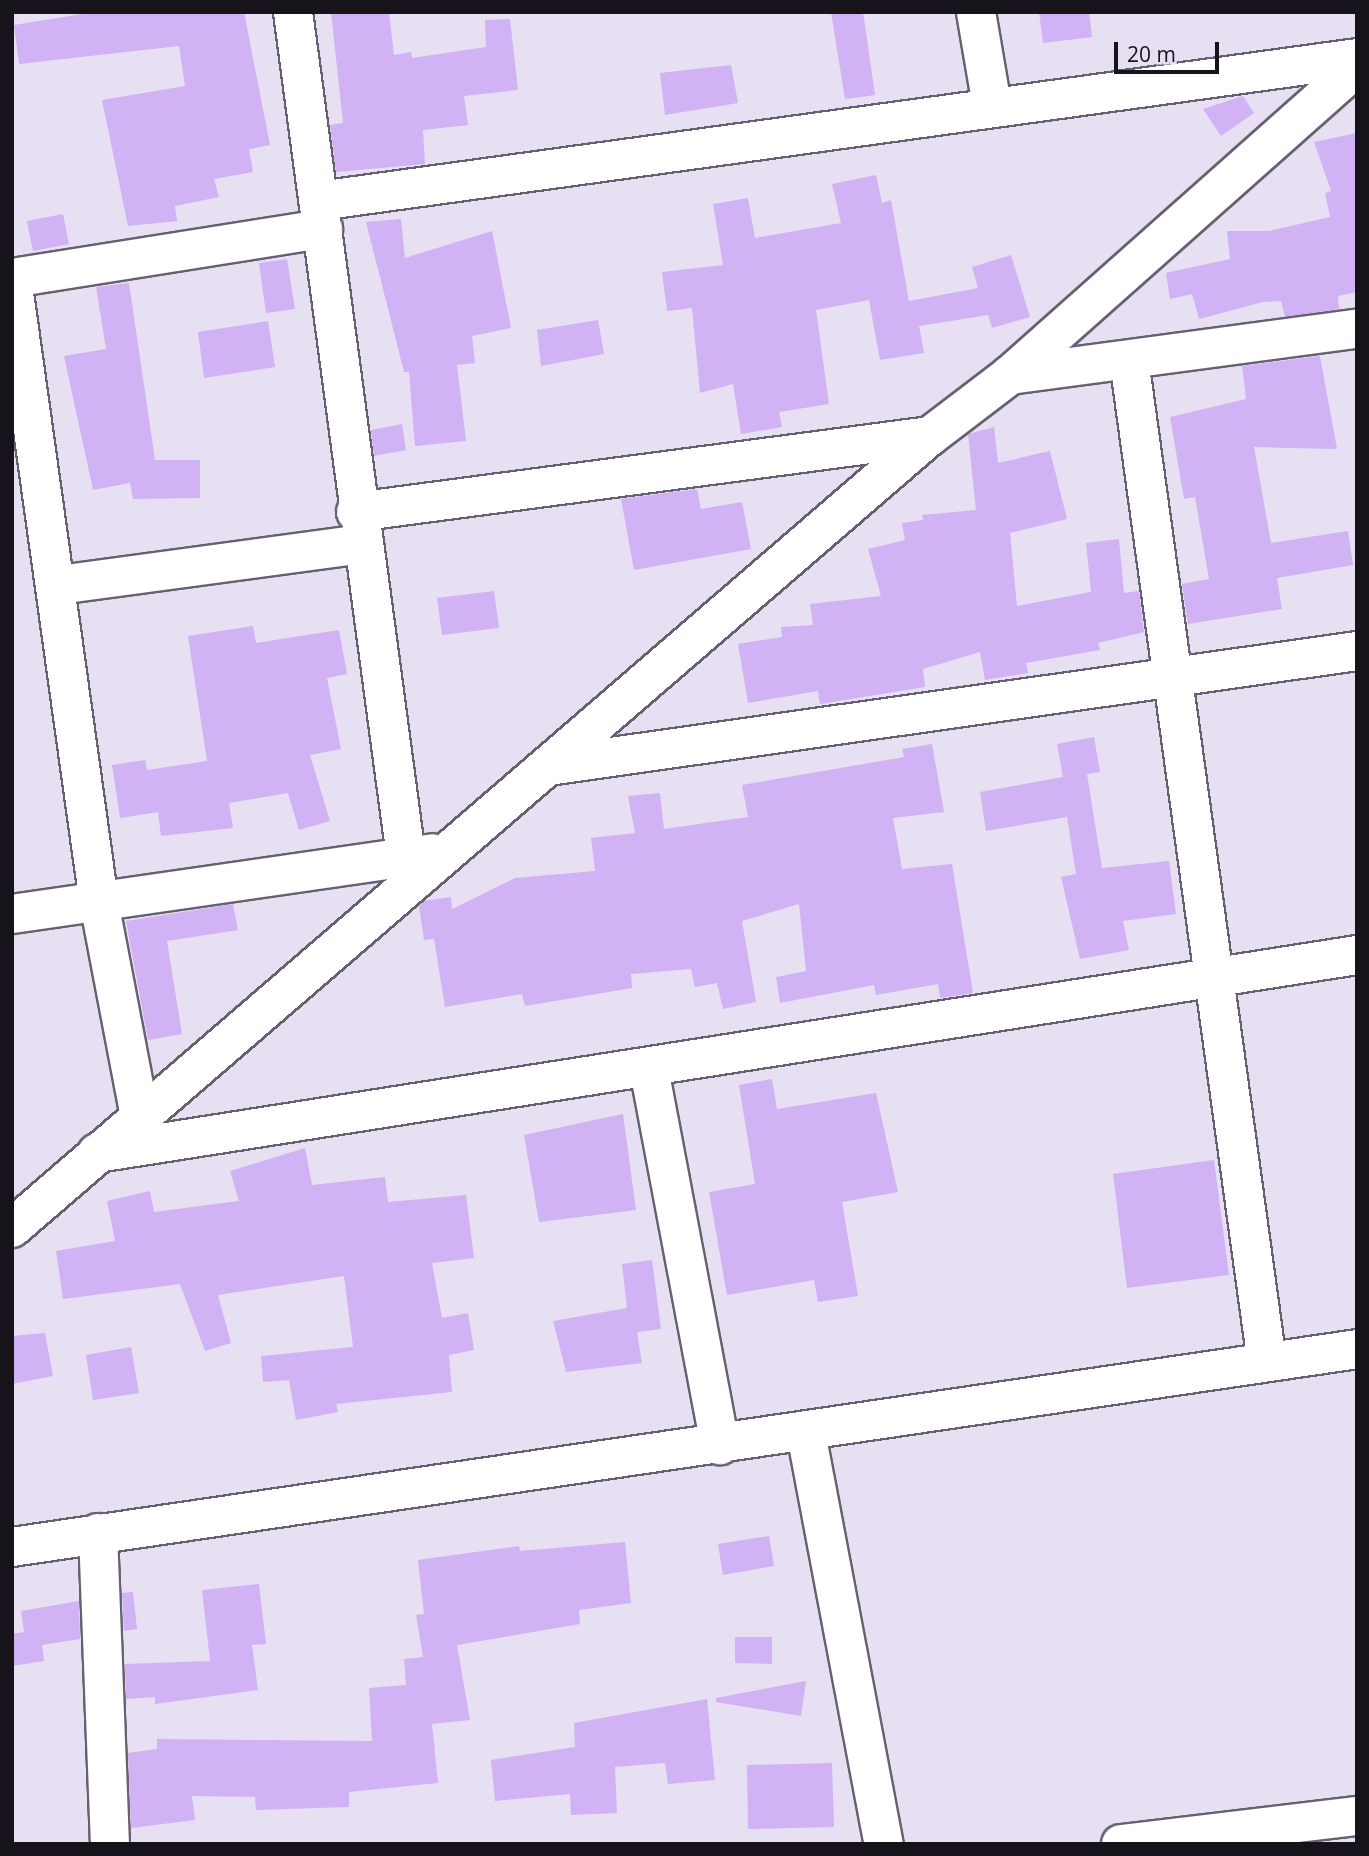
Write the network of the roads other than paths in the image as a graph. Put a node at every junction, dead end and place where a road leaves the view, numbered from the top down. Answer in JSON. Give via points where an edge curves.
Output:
{"nodes":[{"id":1,"x":293,"y":12,"type":"edge"},
{"id":2,"x":976,"y":12,"type":"edge"},
{"id":3,"x":1357,"y":58,"type":"edge"},
{"id":4,"x":1357,"y":66,"type":"edge"},
{"id":5,"x":992,"y":106,"type":"junction"},
{"id":6,"x":321,"y":215,"type":"junction"},
{"id":7,"x":12,"y":278,"type":"edge"},
{"id":8,"x":1357,"y":329,"type":"edge"},
{"id":9,"x":1129,"y":360,"type":"junction"},
{"id":10,"x":1010,"y":375,"type":"junction"},
{"id":11,"x":930,"y":436,"type":"junction"},
{"id":12,"x":358,"y":528,"type":"junction"},
{"id":13,"x":59,"y":585,"type":"junction"},
{"id":14,"x":1357,"y":651,"type":"edge"},
{"id":15,"x":1172,"y":680,"type":"junction"},
{"id":16,"x":555,"y":765,"type":"junction"},
{"id":17,"x":451,"y":851,"type":"junction"},
{"id":18,"x":406,"y":857,"type":"junction"},
{"id":19,"x":99,"y":902,"type":"junction"},
{"id":20,"x":12,"y":914,"type":"edge"},
{"id":21,"x":1357,"y":955,"type":"edge"},
{"id":22,"x":1213,"y":976,"type":"junction"},
{"id":23,"x":649,"y":1069,"type":"junction"},
{"id":24,"x":140,"y":1117,"type":"junction"},
{"id":25,"x":96,"y":1153,"type":"junction"},
{"id":26,"x":12,"y":1228,"type":"edge"},
{"id":27,"x":1357,"y":1349,"type":"edge"},
{"id":28,"x":1267,"y":1362,"type":"junction"},
{"id":29,"x":806,"y":1433,"type":"junction"},
{"id":30,"x":720,"y":1445,"type":"junction"},
{"id":31,"x":98,"y":1533,"type":"junction"},
{"id":32,"x":12,"y":1547,"type":"edge"},
{"id":33,"x":1357,"y":1816,"type":"edge"},
{"id":34,"x":110,"y":1844,"type":"edge"},
{"id":35,"x":884,"y":1844,"type":"edge"},
{"id":36,"x":1121,"y":1844,"type":"edge"}],
"edges":[{"from":1,"to":6,"type":"street"},
{"from":2,"to":5,"type":"street"},
{"from":3,"to":5,"type":"street"},
{"from":4,"to":10,"type":"street"},
{"from":5,"to":6,"type":"street"},
{"from":6,"to":7,"type":"street"},
{"from":6,"to":12,"type":"street"},
{"from":7,"to":13,"type":"street"},
{"from":8,"to":9,"type":"street"},
{"from":9,"to":10,"type":"street"},
{"from":9,"to":15,"type":"street"},
{"from":10,"to":11,"type":"street"},
{"from":11,"to":12,"type":"street"},
{"from":11,"to":16,"type":"street"},
{"from":12,"to":13,"type":"street"},
{"from":12,"to":18,"type":"street"},
{"from":13,"to":19,"type":"street"},
{"from":14,"to":15,"type":"street"},
{"from":15,"to":16,"type":"street"},
{"from":15,"to":22,"type":"street"},
{"from":16,"to":17,"type":"street"},
{"from":17,"to":18,"type":"street"},
{"from":17,"to":24,"type":"street"},
{"from":18,"to":19,"type":"street"},
{"from":19,"to":20,"type":"street"},
{"from":19,"to":24,"type":"street"},
{"from":21,"to":22,"type":"street"},
{"from":22,"to":23,"type":"street"},
{"from":22,"to":28,"type":"street"},
{"from":23,"to":25,"type":"street"},
{"from":23,"to":30,"type":"street"},
{"from":24,"to":25,"type":"street"},
{"from":25,"to":26,"type":"street"},
{"from":27,"to":28,"type":"street"},
{"from":28,"to":29,"type":"street"},
{"from":29,"to":30,"type":"street"},
{"from":29,"to":35,"type":"street"},
{"from":30,"to":31,"type":"street"},
{"from":31,"to":32,"type":"street"},
{"from":31,"to":34,"type":"street"},
{"from":33,"to":36,"type":"street"}]}
